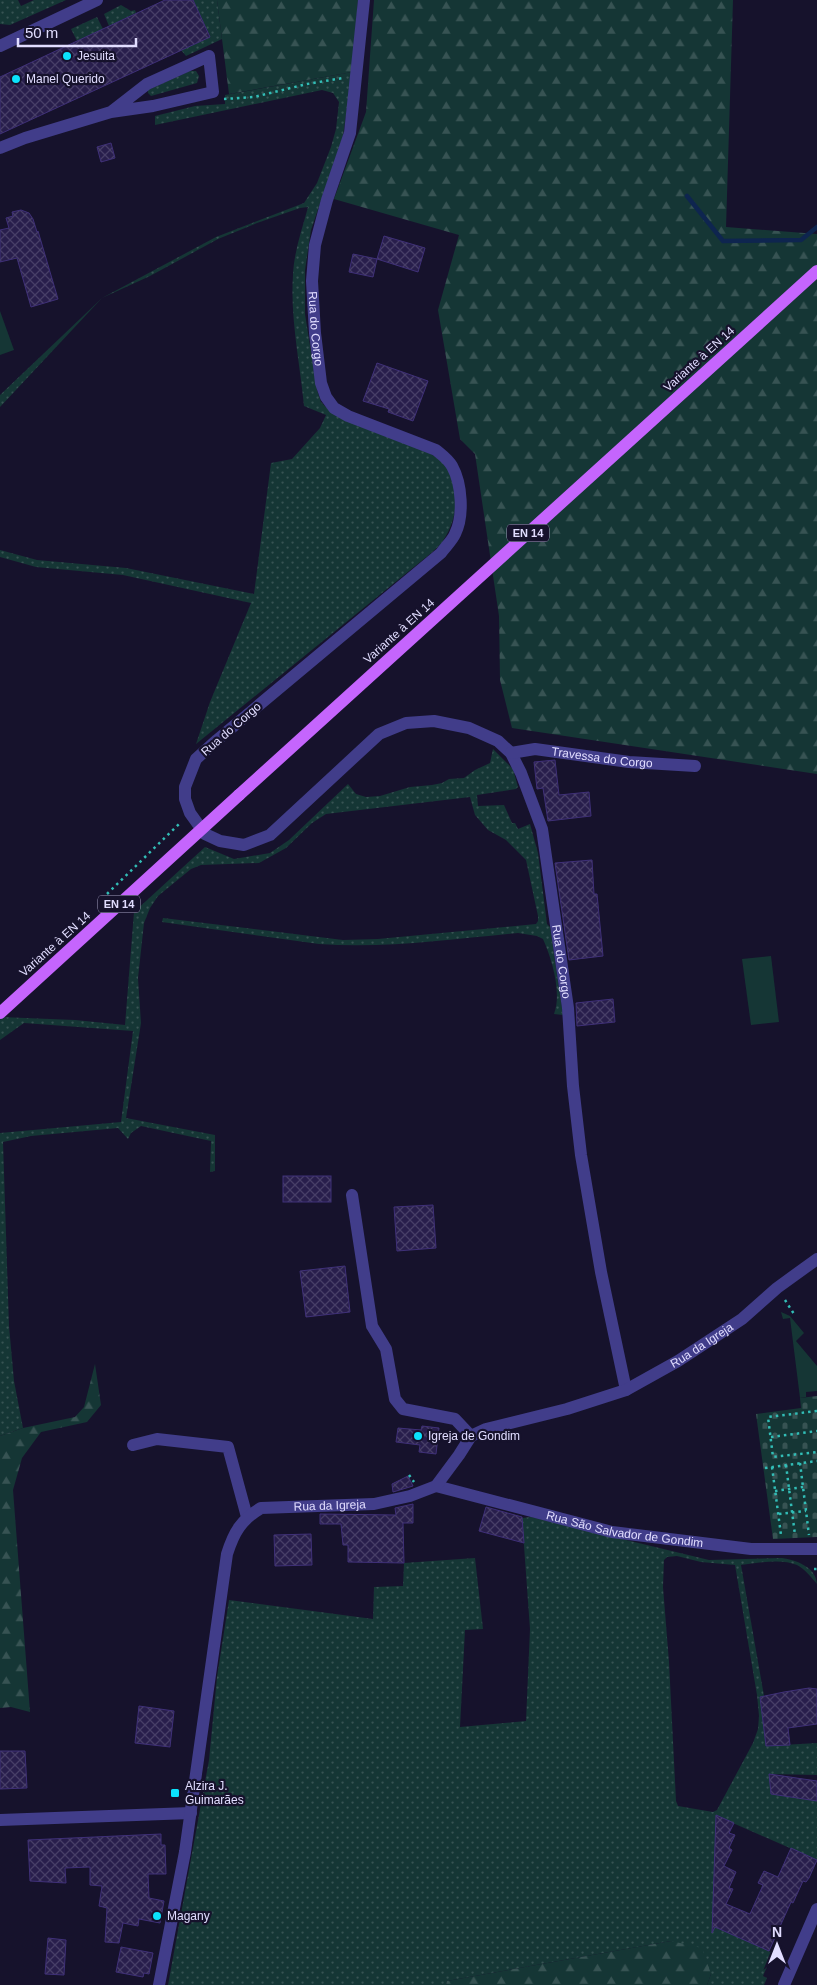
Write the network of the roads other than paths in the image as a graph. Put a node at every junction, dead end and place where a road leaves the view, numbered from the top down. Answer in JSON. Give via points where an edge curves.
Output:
{"nodes":[{"id":1,"x":97,"y":0,"type":"edge"},
{"id":2,"x":364,"y":0,"type":"edge"},
{"id":3,"x":4,"y":41,"type":"edge"},
{"id":4,"x":111,"y":112,"type":"junction"},
{"id":5,"x":0,"y":148,"type":"edge"},
{"id":6,"x":817,"y":271,"type":"edge"},
{"id":7,"x":511,"y":753,"type":"junction"},
{"id":8,"x":695,"y":766,"type":"dead end"},
{"id":9,"x":0,"y":1013,"type":"edge"},
{"id":10,"x":352,"y":1195,"type":"dead end"},
{"id":11,"x":817,"y":1259,"type":"edge"},
{"id":12,"x":626,"y":1390,"type":"junction"},
{"id":13,"x":471,"y":1436,"type":"junction"},
{"id":14,"x":133,"y":1446,"type":"dead end"},
{"id":15,"x":436,"y":1486,"type":"junction"},
{"id":16,"x":247,"y":1517,"type":"junction"},
{"id":17,"x":817,"y":1549,"type":"edge"},
{"id":18,"x":191,"y":1813,"type":"junction"},
{"id":19,"x":0,"y":1820,"type":"edge"},
{"id":20,"x":817,"y":1909,"type":"edge"},
{"id":21,"x":159,"y":1985,"type":"edge"},
{"id":22,"x":784,"y":1985,"type":"edge"}],
"edges":[{"from":1,"to":3,"type":"street"},
{"from":2,"to":7,"type":"street","name":"Rua do Corgo","via":[[350,133],[315,245],[312,281],[321,383],[334,408],[436,450],[448,459],[458,484],[459,518],[455,535],[441,553],[196,760],[185,787],[185,800],[205,834],[220,841],[244,845],[270,835],[379,734],[406,723],[434,721],[469,728],[498,741]]},
{"from":4,"to":4,"type":"street","via":[[213,92],[209,56],[147,84]]},
{"from":4,"to":5,"type":"street"},
{"from":6,"to":9,"type":"main road","name":"Variante à EN 14","number":"EN 14","bridge":true},
{"from":7,"to":8,"type":"street","name":"Travessa do Corgo","via":[[535,749],[630,762]]},
{"from":7,"to":12,"type":"street","name":"Rua do Corgo","via":[[542,829],[568,1008],[581,1155]]},
{"from":10,"to":13,"type":"street","via":[[372,1326],[386,1349],[395,1399],[403,1409],[455,1420]]},
{"from":11,"to":12,"type":"street","name":"Rua da Igreja","via":[[742,1319]]},
{"from":12,"to":13,"type":"street","name":"Rua da Igreja"},
{"from":13,"to":15,"type":"street"},
{"from":14,"to":16,"type":"street","via":[[158,1439],[228,1447]]},
{"from":15,"to":16,"type":"street","name":"Rua da Igreja","via":[[374,1504],[261,1508]]},
{"from":15,"to":17,"type":"street","name":"Rua São Salvador de Gondim","via":[[612,1532],[751,1549]]},
{"from":16,"to":18,"type":"street","via":[[233,1536],[227,1554]]},
{"from":18,"to":19,"type":"street"},
{"from":18,"to":21,"type":"street"},
{"from":20,"to":22,"type":"street"}]}
